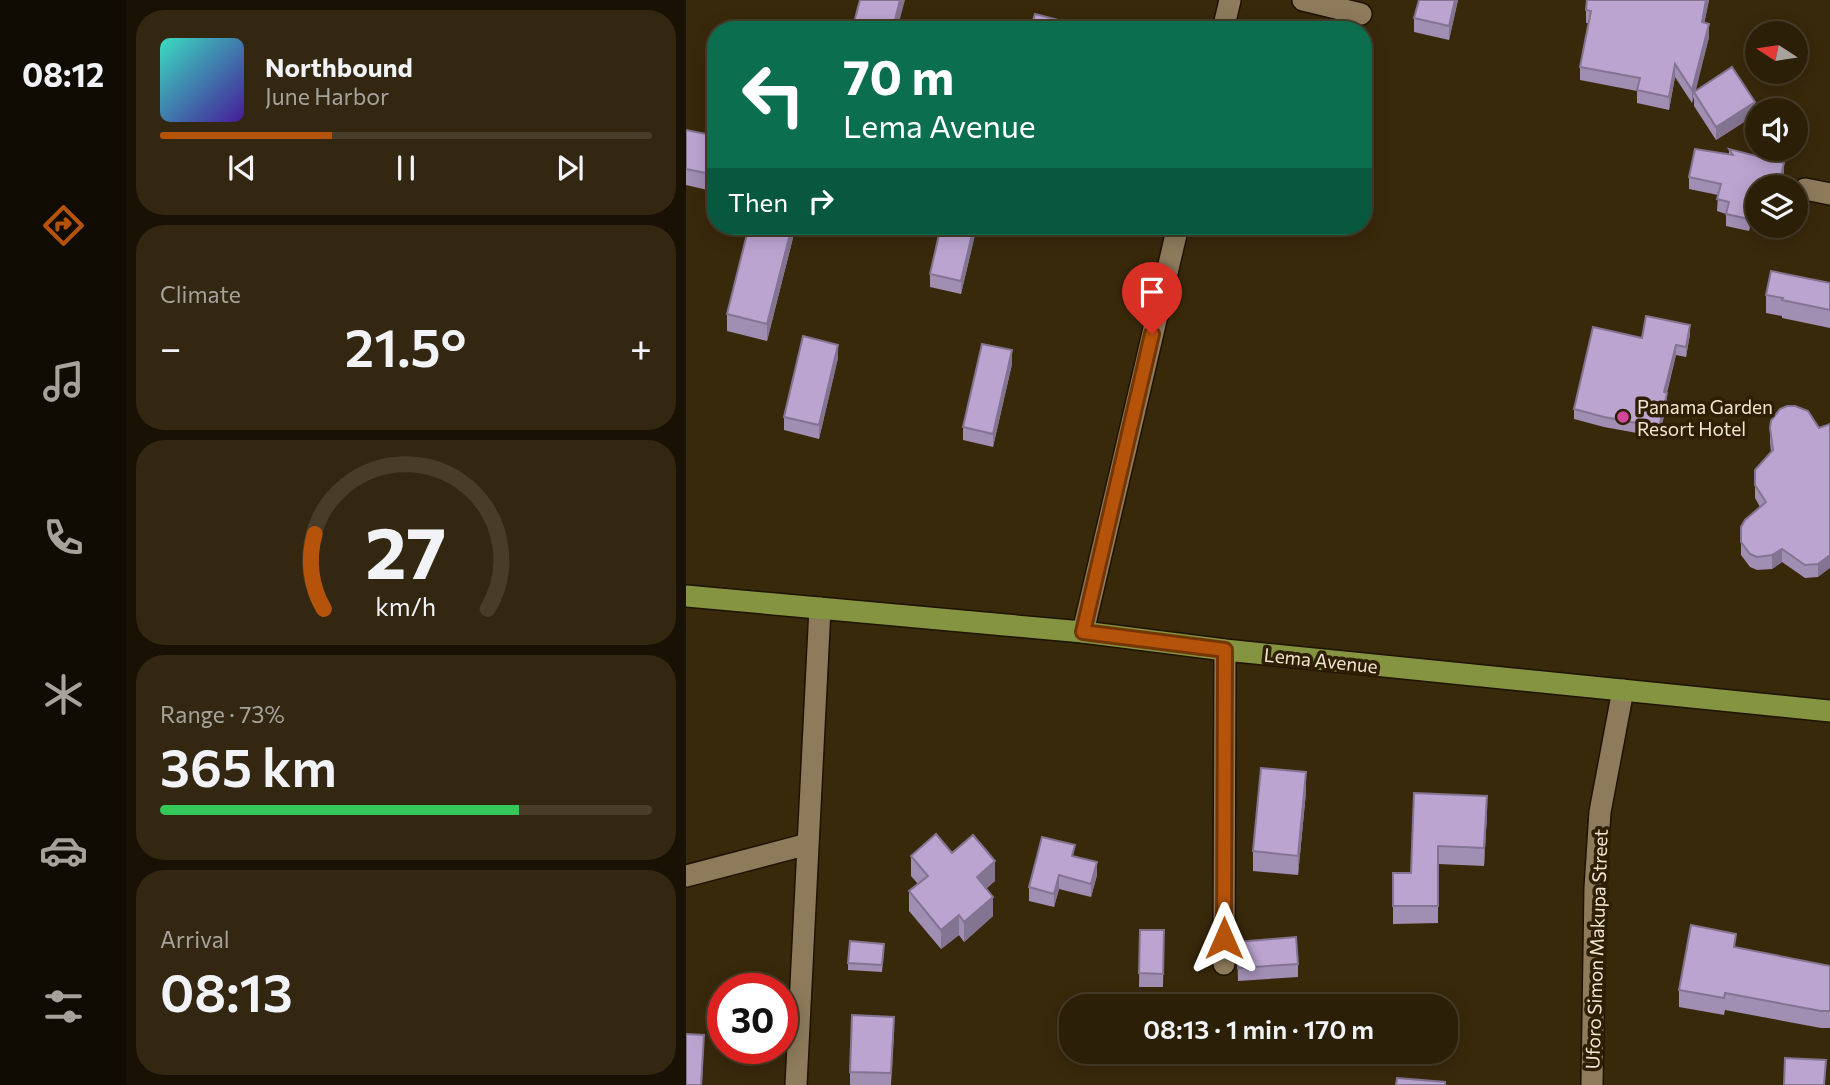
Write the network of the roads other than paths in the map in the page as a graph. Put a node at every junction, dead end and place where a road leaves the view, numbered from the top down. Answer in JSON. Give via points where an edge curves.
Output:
{"nodes":[{"id":1,"x":1230,"y":0,"type":"edge"},
{"id":2,"x":1303,"y":0,"type":"edge"},
{"id":3,"x":1361,"y":14,"type":"dead end"},
{"id":4,"x":1225,"y":21,"type":"edge"},
{"id":5,"x":1808,"y":190,"type":"edge"},
{"id":6,"x":1830,"y":194,"type":"edge"},
{"id":7,"x":1176,"y":235,"type":"edge"},
{"id":8,"x":686,"y":596,"type":"edge"},
{"id":9,"x":820,"y":608,"type":"junction"},
{"id":10,"x":1083,"y":632,"type":"junction"},
{"id":11,"x":1225,"y":650,"type":"junction"},
{"id":12,"x":1623,"y":690,"type":"junction"},
{"id":13,"x":1830,"y":711,"type":"edge"},
{"id":14,"x":808,"y":844,"type":"junction"},
{"id":15,"x":686,"y":876,"type":"edge"},
{"id":16,"x":1224,"y":964,"type":"dead end"},
{"id":17,"x":796,"y":1085,"type":"edge"},
{"id":18,"x":1592,"y":1085,"type":"edge"}],
"edges":[{"from":1,"to":4,"type":"street"},
{"from":2,"to":3,"type":"street"},
{"from":5,"to":6,"type":"street"},
{"from":7,"to":10,"type":"street"},
{"from":8,"to":9,"type":"main road","name":"Lema Avenue"},
{"from":9,"to":10,"type":"main road","name":"Lema Avenue"},
{"from":9,"to":14,"type":"street"},
{"from":10,"to":11,"type":"main road","name":"Lema Avenue"},
{"from":11,"to":12,"type":"main road","name":"Lema Avenue"},
{"from":11,"to":16,"type":"street"},
{"from":12,"to":13,"type":"main road","name":"Lema Avenue"},
{"from":12,"to":18,"type":"street","name":"Uforo Simon Makupa Street","via":[[1600,812]]},
{"from":14,"to":15,"type":"street"},
{"from":14,"to":17,"type":"street"}]}
